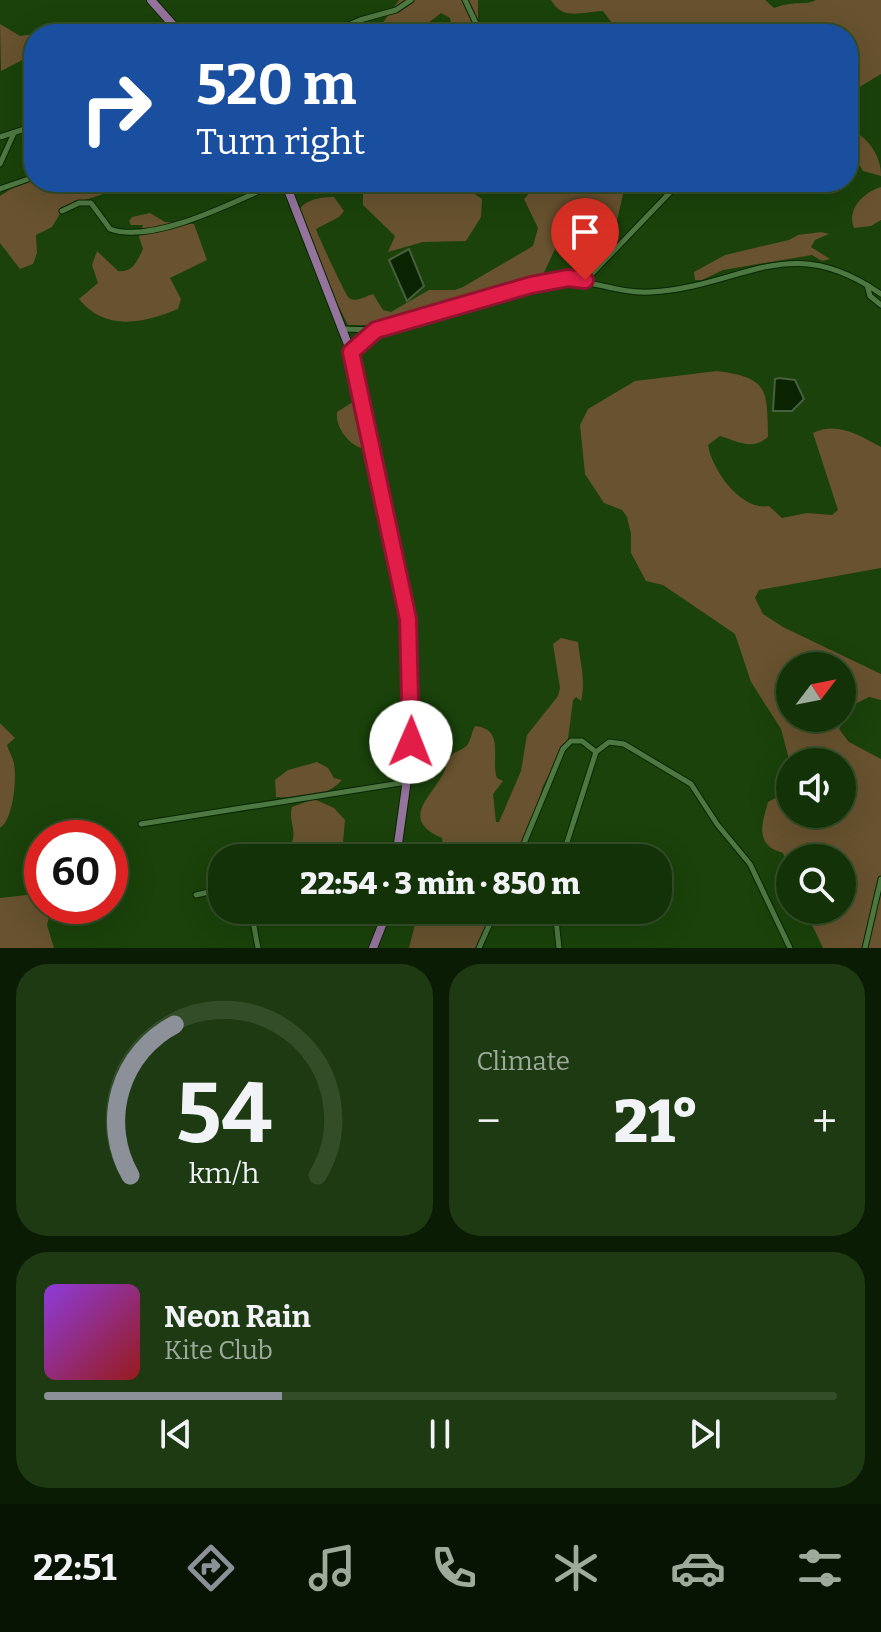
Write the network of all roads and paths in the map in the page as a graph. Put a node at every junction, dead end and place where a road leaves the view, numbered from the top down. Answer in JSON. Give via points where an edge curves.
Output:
{"nodes":[{"id":1,"x":151,"y":0,"type":"edge"},
{"id":2,"x":411,"y":0,"type":"edge"},
{"id":3,"x":465,"y":0,"type":"edge"},
{"id":4,"x":172,"y":24,"type":"edge"},
{"id":5,"x":351,"y":24,"type":"edge"},
{"id":6,"x":476,"y":24,"type":"edge"},
{"id":7,"x":24,"y":130,"type":"edge"},
{"id":8,"x":14,"y":133,"type":"junction"},
{"id":9,"x":0,"y":137,"type":"edge"},
{"id":10,"x":0,"y":164,"type":"edge"},
{"id":11,"x":24,"y":181,"type":"edge"},
{"id":12,"x":0,"y":189,"type":"edge"},
{"id":13,"x":256,"y":192,"type":"edge"},
{"id":14,"x":289,"y":192,"type":"edge"},
{"id":15,"x":670,"y":192,"type":"edge"},
{"id":16,"x":62,"y":211,"type":"dead end"},
{"id":17,"x":585,"y":280,"type":"junction"},
{"id":18,"x":867,"y":284,"type":"junction"},
{"id":19,"x":881,"y":294,"type":"edge"},
{"id":20,"x":881,"y":305,"type":"edge"},
{"id":21,"x":344,"y":329,"type":"junction"},
{"id":22,"x":376,"y":330,"type":"junction"},
{"id":23,"x":351,"y":352,"type":"junction"},
{"id":24,"x":596,"y":752,"type":"junction"},
{"id":25,"x":407,"y":782,"type":"junction"},
{"id":26,"x":141,"y":824,"type":"dead end"},
{"id":27,"x":398,"y":844,"type":"edge"},
{"id":28,"x":524,"y":844,"type":"edge"},
{"id":29,"x":566,"y":844,"type":"edge"},
{"id":30,"x":881,"y":879,"type":"edge"},
{"id":31,"x":208,"y":892,"type":"edge"},
{"id":32,"x":196,"y":895,"type":"dead end"},
{"id":33,"x":254,"y":924,"type":"edge"},
{"id":34,"x":382,"y":924,"type":"edge"},
{"id":35,"x":490,"y":924,"type":"edge"},
{"id":36,"x":556,"y":924,"type":"edge"},
{"id":37,"x":258,"y":948,"type":"edge"},
{"id":38,"x":373,"y":948,"type":"edge"},
{"id":39,"x":479,"y":948,"type":"edge"},
{"id":40,"x":559,"y":948,"type":"edge"},
{"id":41,"x":790,"y":948,"type":"edge"},
{"id":42,"x":865,"y":948,"type":"edge"}],
"edges":[{"from":1,"to":4,"type":"main road"},
{"from":2,"to":5,"type":"street"},
{"from":3,"to":6,"type":"street"},
{"from":7,"to":8,"type":"street"},
{"from":8,"to":9,"type":"street"},
{"from":8,"to":10,"type":"street"},
{"from":11,"to":12,"type":"street"},
{"from":13,"to":16,"type":"street","via":[[195,219],[134,232],[110,229],[91,203]]},
{"from":14,"to":21,"type":"main road"},
{"from":15,"to":17,"type":"street"},
{"from":17,"to":18,"type":"street","via":[[650,292],[803,262],[833,268]]},
{"from":17,"to":22,"type":"street","via":[[531,285]]},
{"from":18,"to":19,"type":"street"},
{"from":18,"to":20,"type":"street","via":[[870,296]]},
{"from":21,"to":22,"type":"street"},
{"from":21,"to":23,"type":"main road"},
{"from":22,"to":23,"type":"street"},
{"from":23,"to":25,"type":"main road","via":[[408,619],[412,712]]},
{"from":24,"to":28,"type":"street","via":[[582,741],[571,741],[563,749]]},
{"from":24,"to":29,"type":"street"},
{"from":24,"to":41,"type":"street","via":[[616,741],[691,784],[750,864]]},
{"from":25,"to":26,"type":"street"},
{"from":25,"to":27,"type":"main road"},
{"from":30,"to":42,"type":"street"},
{"from":31,"to":32,"type":"street"},
{"from":33,"to":37,"type":"street"},
{"from":34,"to":38,"type":"main road"},
{"from":35,"to":39,"type":"street"},
{"from":36,"to":40,"type":"street"}]}
